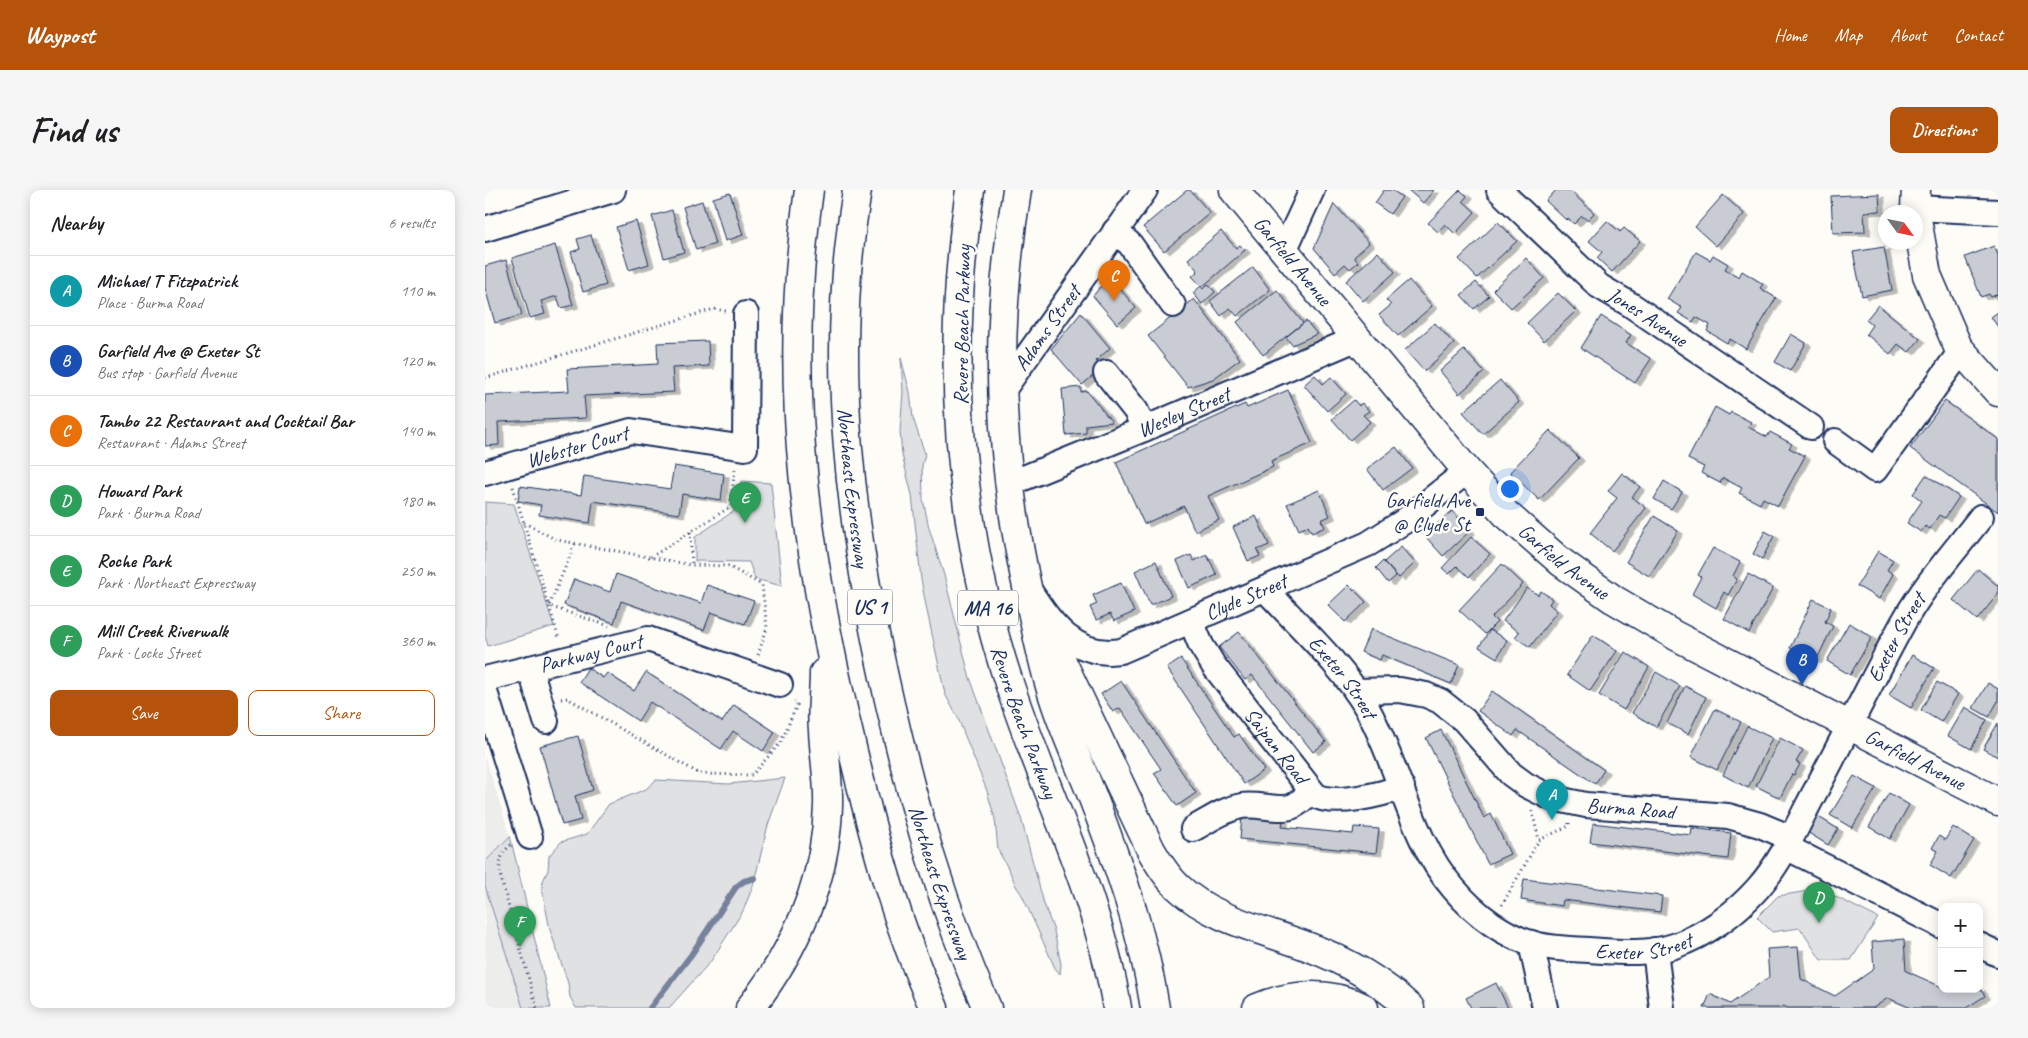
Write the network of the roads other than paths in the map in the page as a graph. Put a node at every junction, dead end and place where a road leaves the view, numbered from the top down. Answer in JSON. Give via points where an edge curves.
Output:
{"nodes":[{"id":1,"x":857,"y":190,"type":"edge"},
{"id":2,"x":970,"y":190,"type":"edge"},
{"id":3,"x":1017,"y":190,"type":"edge"},
{"id":4,"x":1145,"y":190,"type":"edge"},
{"id":5,"x":1234,"y":190,"type":"edge"},
{"id":6,"x":1312,"y":190,"type":"edge"},
{"id":7,"x":1499,"y":190,"type":"edge"},
{"id":8,"x":607,"y":191,"type":"edge"},
{"id":9,"x":808,"y":194,"type":"edge"},
{"id":10,"x":1916,"y":199,"type":"edge"},
{"id":11,"x":1998,"y":212,"type":"edge"},
{"id":12,"x":485,"y":229,"type":"edge"},
{"id":13,"x":1115,"y":231,"type":"junction"},
{"id":14,"x":1284,"y":251,"type":"junction"},
{"id":15,"x":1173,"y":305,"type":"dead end"},
{"id":16,"x":746,"y":314,"type":"road end"},
{"id":17,"x":1358,"y":338,"type":"junction"},
{"id":18,"x":1961,"y":352,"type":"junction"},
{"id":19,"x":1106,"y":373,"type":"dead end"},
{"id":20,"x":1001,"y":392,"type":"junction"},
{"id":21,"x":1998,"y":392,"type":"edge"},
{"id":22,"x":1811,"y":427,"type":"dead end"},
{"id":23,"x":1144,"y":430,"type":"junction"},
{"id":24,"x":1835,"y":442,"type":"dead end"},
{"id":25,"x":496,"y":470,"type":"edge"},
{"id":26,"x":1467,"y":470,"type":"junction"},
{"id":27,"x":1009,"y":484,"type":"junction"},
{"id":28,"x":1981,"y":517,"type":"dead end"},
{"id":29,"x":1027,"y":588,"type":"junction"},
{"id":30,"x":1265,"y":589,"type":"junction"},
{"id":31,"x":1191,"y":621,"type":"junction"},
{"id":32,"x":825,"y":624,"type":"junction"},
{"id":33,"x":530,"y":668,"type":"junction"},
{"id":34,"x":485,"y":680,"type":"edge"},
{"id":35,"x":780,"y":685,"type":"road end"},
{"id":36,"x":1356,"y":691,"type":"junction"},
{"id":37,"x":485,"y":692,"type":"edge"},
{"id":38,"x":544,"y":713,"type":"road end"},
{"id":39,"x":1849,"y":726,"type":"junction"},
{"id":40,"x":1402,"y":787,"type":"junction"},
{"id":41,"x":1311,"y":791,"type":"junction"},
{"id":42,"x":1998,"y":802,"type":"edge"},
{"id":43,"x":1193,"y":829,"type":"dead end"},
{"id":44,"x":530,"y":837,"type":"road end"},
{"id":45,"x":1788,"y":842,"type":"junction"},
{"id":46,"x":1938,"y":924,"type":"edge"},
{"id":47,"x":1531,"y":943,"type":"junction"},
{"id":48,"x":1983,"y":947,"type":"edge"},
{"id":49,"x":1655,"y":950,"type":"junction"},
{"id":50,"x":1998,"y":954,"type":"edge"},
{"id":51,"x":750,"y":1008,"type":"edge"},
{"id":52,"x":934,"y":1008,"type":"edge"},
{"id":53,"x":987,"y":1008,"type":"edge"},
{"id":54,"x":1117,"y":1008,"type":"edge"},
{"id":55,"x":1155,"y":1008,"type":"edge"},
{"id":56,"x":1257,"y":1008,"type":"edge"},
{"id":57,"x":1364,"y":1008,"type":"edge"},
{"id":58,"x":1410,"y":1008,"type":"edge"},
{"id":59,"x":1545,"y":1008,"type":"edge"},
{"id":60,"x":1662,"y":1008,"type":"edge"}],
"edges":[{"from":1,"to":53,"type":"main road","name":"Northeast Expressway","number":"US 1","via":[[848,253],[843,364],[846,437],[859,547],[881,665],[924,839],[959,941]]},
{"from":2,"to":54,"type":"main road","name":"Revere Beach Parkway","number":"MA 16","via":[[960,280],[958,371],[963,462],[974,538],[989,611],[1009,682],[1083,883]]},
{"from":3,"to":20,"type":"main road","name":"Revere Beach Parkway","number":"MA 16","via":[[1001,317]]},
{"from":4,"to":13,"type":"street","name":"Adams Street"},
{"from":5,"to":14,"type":"main road","name":"Garfield Avenue"},
{"from":6,"to":14,"type":"street"},
{"from":7,"to":22,"type":"street","name":"Jones Avenue","via":[[1599,286]]},
{"from":8,"to":12,"type":"street"},
{"from":9,"to":32,"type":"main road","number":"US 1","via":[[797,308],[797,404],[805,497]]},
{"from":10,"to":11,"type":"street"},
{"from":10,"to":18,"type":"main road","via":[[1927,275]]},
{"from":13,"to":15,"type":"street","via":[[1130,244]]},
{"from":13,"to":20,"type":"street","name":"Adams Street"},
{"from":14,"to":17,"type":"main road","name":"Garfield Avenue"},
{"from":16,"to":25,"type":"street","name":"Webster Court","via":[[745,448],[631,431]]},
{"from":17,"to":23,"type":"street","name":"Wesley Street"},
{"from":17,"to":26,"type":"main road","name":"Garfield Avenue"},
{"from":18,"to":21,"type":"main road"},
{"from":18,"to":24,"type":"street","via":[[1875,470]]},
{"from":19,"to":23,"type":"street","via":[[1136,411]]},
{"from":20,"to":27,"type":"main road","name":"Revere Beach Parkway","number":"MA 16"},
{"from":23,"to":27,"type":"street","name":"Wesley Street"},
{"from":26,"to":30,"type":"street","name":"Clyde Street","via":[[1381,538]]},
{"from":26,"to":39,"type":"main road","name":"Garfield Avenue","via":[[1506,514],[1561,562],[1613,599],[1676,636]]},
{"from":27,"to":29,"type":"main road","name":"Revere Beach Parkway","number":"MA 16"},
{"from":28,"to":39,"type":"street","name":"Exeter Street","via":[[1911,610]]},
{"from":29,"to":31,"type":"street","name":"Clyde Street","via":[[1065,635],[1081,646],[1097,651],[1131,648]]},
{"from":29,"to":55,"type":"main road","name":"Revere Beach Parkway","number":"MA 16","via":[[1052,692],[1118,865],[1139,932]]},
{"from":29,"to":58,"type":"main road","via":[[1151,850],[1167,876],[1207,908],[1350,965]]},
{"from":30,"to":31,"type":"street","name":"Clyde Street"},
{"from":30,"to":36,"type":"street","name":"Exeter Street"},
{"from":31,"to":41,"type":"street","name":"Saipan Road","via":[[1214,666]]},
{"from":32,"to":51,"type":"main road","via":[[823,730],[828,807],[821,862],[805,916],[767,986]]},
{"from":32,"to":52,"type":"main road","number":"US 1","via":[[872,829],[903,927]]},
{"from":33,"to":34,"type":"street","name":"Parkway Court"},
{"from":33,"to":35,"type":"street","name":"Parkway Court","via":[[648,639]]},
{"from":33,"to":38,"type":"street"},
{"from":36,"to":40,"type":"street","name":"Exeter Street","via":[[1378,729]]},
{"from":36,"to":45,"type":"street","name":"Burma Road","via":[[1400,690],[1440,701],[1464,720],[1518,780],[1543,795],[1568,802],[1728,816],[1760,825]]},
{"from":37,"to":44,"type":"street"},
{"from":39,"to":42,"type":"main road","name":"Garfield Avenue"},
{"from":39,"to":45,"type":"street","name":"Exeter Street"},
{"from":40,"to":41,"type":"street","name":"Saipan Road","via":[[1375,795],[1335,799],[1319,798]]},
{"from":40,"to":47,"type":"street","name":"Exeter Street","via":[[1435,864],[1459,895],[1491,922]]},
{"from":41,"to":43,"type":"street","via":[[1290,808],[1238,807]]},
{"from":45,"to":46,"type":"street","name":"Burma Road"},
{"from":45,"to":49,"type":"street","name":"Exeter Street","via":[[1760,886],[1728,916],[1689,940]]},
{"from":47,"to":49,"type":"street","name":"Exeter Street","via":[[1603,951]]},
{"from":47,"to":59,"type":"street"},
{"from":48,"to":50,"type":"street"},
{"from":49,"to":60,"type":"street"},
{"from":56,"to":57,"type":"main road","via":[[1281,1000],[1319,996],[1338,998]]}]}
